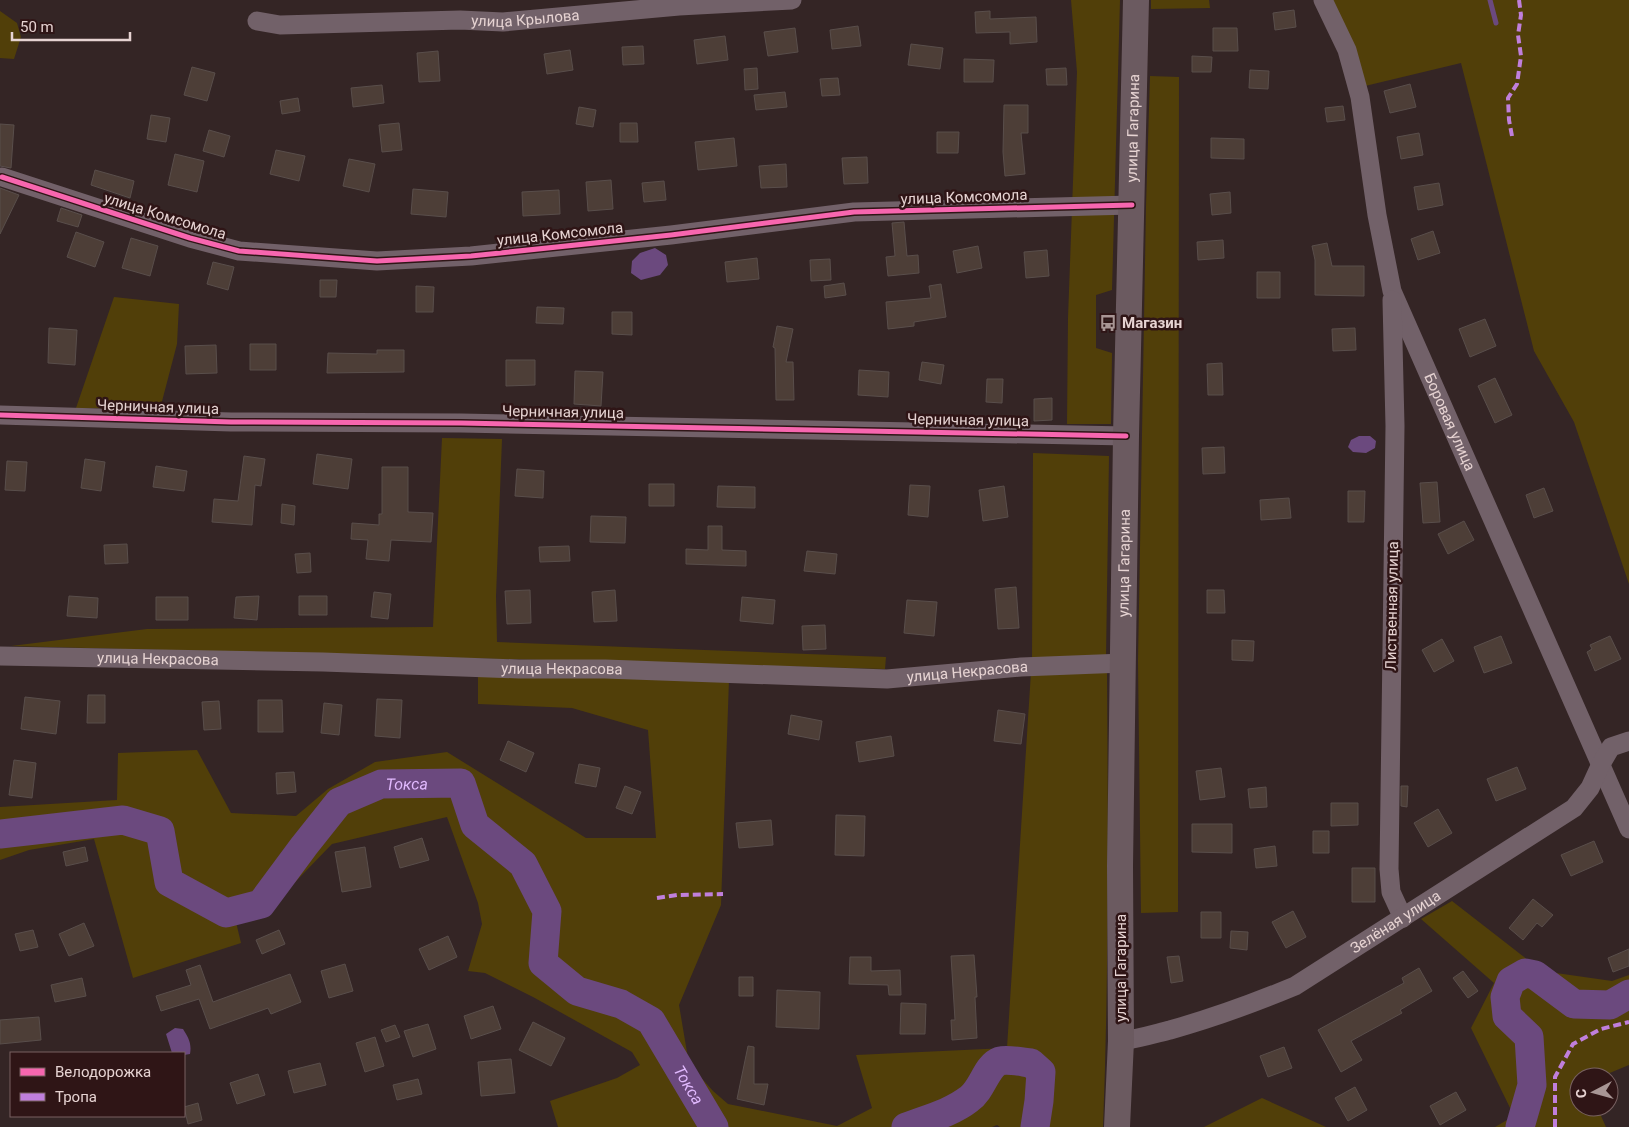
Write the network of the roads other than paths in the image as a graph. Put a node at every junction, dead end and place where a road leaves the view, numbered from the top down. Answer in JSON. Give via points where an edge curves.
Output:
{"nodes":[{"id":1,"x":792,"y":0,"type":"edge"},
{"id":2,"x":1136,"y":0,"type":"edge"},
{"id":3,"x":1322,"y":0,"type":"edge"},
{"id":4,"x":257,"y":20,"type":"dead end"},
{"id":5,"x":2,"y":177,"type":"dead end"},
{"id":6,"x":1132,"y":205,"type":"junction"},
{"id":7,"x":1392,"y":291,"type":"junction"},
{"id":8,"x":0,"y":415,"type":"edge"},
{"id":9,"x":1126,"y":436,"type":"junction"},
{"id":10,"x":0,"y":656,"type":"edge"},
{"id":11,"x":1124,"y":663,"type":"junction"},
{"id":12,"x":1629,"y":740,"type":"edge"},
{"id":13,"x":1601,"y":764,"type":"junction"},
{"id":14,"x":1629,"y":828,"type":"edge"},
{"id":15,"x":1403,"y":918,"type":"junction"},
{"id":16,"x":1121,"y":1041,"type":"junction"},
{"id":17,"x":1117,"y":1127,"type":"edge"}],
"edges":[{"from":1,"to":4,"type":"street","name":"улица Крылова","via":[[679,6],[503,22],[460,20],[280,26]]},
{"from":2,"to":6,"type":"main road","name":"улица Гагарина"},
{"from":3,"to":7,"type":"street","name":"Боровая улица","via":[[1347,50],[1360,97]]},
{"from":5,"to":6,"type":"street","name":"улица Комсомола","via":[[239,251],[377,261],[471,256],[854,212]]},
{"from":6,"to":9,"type":"main road","name":"улица Гагарина"},
{"from":7,"to":13,"type":"street","name":"Боровая улица"},
{"from":7,"to":15,"type":"street","name":"Лиственная улица","via":[[1395,426],[1388,869],[1391,892]]},
{"from":8,"to":9,"type":"street","name":"Черничная улица","via":[[231,422],[462,423]]},
{"from":9,"to":11,"type":"main road","name":"улица Гагарина"},
{"from":10,"to":11,"type":"street","name":"улица Некрасова","via":[[605,669],[887,679],[1021,667]]},
{"from":11,"to":16,"type":"main road","name":"улица Гагарина"},
{"from":12,"to":13,"type":"street","name":"Зелёная улица","via":[[1611,747]]},
{"from":13,"to":14,"type":"street","name":"Боровая улица"},
{"from":13,"to":15,"type":"street","name":"Зелёная улица","via":[[1590,788],[1574,808]]},
{"from":15,"to":16,"type":"street","name":"Зелёная улица","via":[[1294,986],[1252,1004]]},
{"from":16,"to":17,"type":"main road","name":"улица Гагарина"}]}
